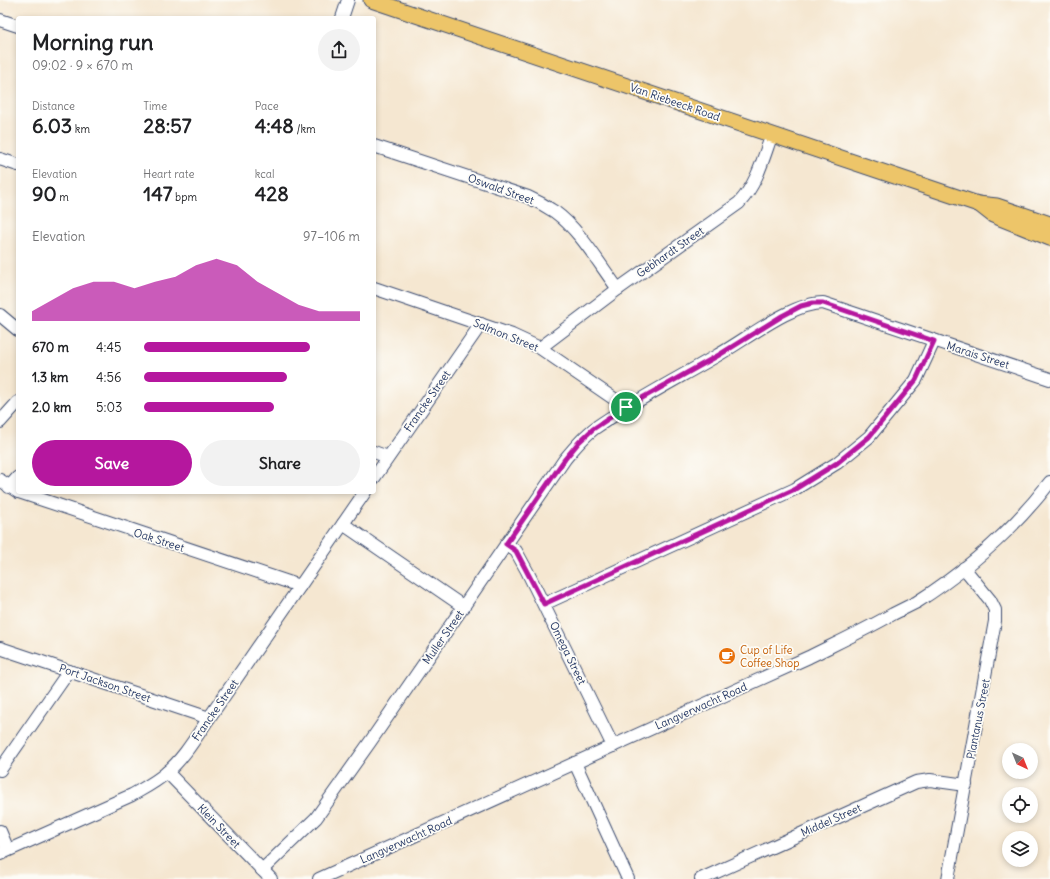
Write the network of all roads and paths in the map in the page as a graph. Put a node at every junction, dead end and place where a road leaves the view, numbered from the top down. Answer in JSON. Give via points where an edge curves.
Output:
{"nodes":[{"id":1,"x":348,"y":0,"type":"edge"},
{"id":2,"x":371,"y":0,"type":"edge"},
{"id":3,"x":343,"y":16,"type":"edge"},
{"id":4,"x":0,"y":20,"type":"edge"},
{"id":5,"x":16,"y":25,"type":"edge"},
{"id":6,"x":772,"y":134,"type":"junction"},
{"id":7,"x":376,"y":147,"type":"edge"},
{"id":8,"x":0,"y":160,"type":"edge"},
{"id":9,"x":16,"y":164,"type":"edge"},
{"id":10,"x":978,"y":204,"type":"junction"},
{"id":11,"x":1050,"y":224,"type":"edge"},
{"id":12,"x":1050,"y":238,"type":"edge"},
{"id":13,"x":376,"y":289,"type":"edge"},
{"id":14,"x":618,"y":289,"type":"junction"},
{"id":15,"x":0,"y":315,"type":"edge"},
{"id":16,"x":482,"y":324,"type":"junction"},
{"id":17,"x":16,"y":328,"type":"edge"},
{"id":18,"x":934,"y":341,"type":"junction"},
{"id":19,"x":540,"y":348,"type":"junction"},
{"id":20,"x":1050,"y":379,"type":"edge"},
{"id":21,"x":16,"y":404,"type":"edge"},
{"id":22,"x":626,"y":407,"type":"junction"},
{"id":23,"x":0,"y":422,"type":"edge"},
{"id":24,"x":376,"y":453,"type":"edge"},
{"id":25,"x":388,"y":457,"type":"junction"},
{"id":26,"x":376,"y":475,"type":"edge"},
{"id":27,"x":1050,"y":482,"type":"edge"},
{"id":28,"x":29,"y":494,"type":"edge"},
{"id":29,"x":364,"y":494,"type":"edge"},
{"id":30,"x":343,"y":524,"type":"junction"},
{"id":31,"x":506,"y":544,"type":"junction"},
{"id":32,"x":964,"y":568,"type":"junction"},
{"id":33,"x":300,"y":586,"type":"junction"},
{"id":34,"x":544,"y":604,"type":"junction"},
{"id":35,"x":464,"y":607,"type":"junction"},
{"id":36,"x":0,"y":648,"type":"edge"},
{"id":37,"x":69,"y":671,"type":"junction"},
{"id":38,"x":209,"y":718,"type":"junction"},
{"id":39,"x":613,"y":746,"type":"junction"},
{"id":40,"x":575,"y":763,"type":"junction"},
{"id":41,"x":0,"y":770,"type":"edge"},
{"id":42,"x":167,"y":772,"type":"junction"},
{"id":43,"x":966,"y":785,"type":"junction"},
{"id":44,"x":0,"y":831,"type":"edge"},
{"id":45,"x":4,"y":852,"type":"edge"},
{"id":46,"x":266,"y":875,"type":"edge"},
{"id":47,"x":319,"y":879,"type":"edge"},
{"id":48,"x":628,"y":879,"type":"edge"},
{"id":49,"x":701,"y":879,"type":"edge"},
{"id":50,"x":948,"y":879,"type":"edge"}],
"edges":[{"from":1,"to":3,"type":"street"},
{"from":2,"to":6,"type":"main road","name":"Van Riebeeck Road"},
{"from":4,"to":5,"type":"street"},
{"from":6,"to":10,"type":"main road","name":"Van Riebeeck Road"},
{"from":6,"to":14,"type":"street","name":"Gebhardt Street","via":[[760,169],[748,193],[738,203]]},
{"from":7,"to":14,"type":"street","name":"Oswald Street","via":[[528,197],[541,204],[556,213],[578,236]]},
{"from":8,"to":9,"type":"street"},
{"from":10,"to":11,"type":"main road","name":"Van Riebeeck Road","via":[[997,206]]},
{"from":10,"to":12,"type":"main road","name":"Van Riebeeck Road","via":[[994,215]]},
{"from":13,"to":16,"type":"street","name":"Salmon Street"},
{"from":14,"to":19,"type":"street","name":"Gebhardt Street"},
{"from":15,"to":17,"type":"street"},
{"from":16,"to":19,"type":"street","name":"Salmon Street"},
{"from":16,"to":25,"type":"street","name":"Francke Street"},
{"from":18,"to":20,"type":"street","name":"Marais Street"},
{"from":18,"to":22,"type":"street","name":"Marais Street","via":[[823,303],[813,303],[782,316]]},
{"from":18,"to":34,"type":"street","via":[[916,380],[869,437],[837,463],[795,489]]},
{"from":19,"to":22,"type":"street","name":"Salmon Street"},
{"from":21,"to":23,"type":"street"},
{"from":22,"to":31,"type":"street","name":"Muller Street","via":[[593,429],[579,442]]},
{"from":24,"to":25,"type":"street"},
{"from":25,"to":26,"type":"street","name":"Francke Street"},
{"from":27,"to":32,"type":"street","name":"Langverwacht Road","via":[[1002,535]]},
{"from":28,"to":33,"type":"street","name":"Oak Street"},
{"from":29,"to":30,"type":"street","name":"Francke Street"},
{"from":30,"to":33,"type":"street","name":"Francke Street"},
{"from":30,"to":35,"type":"street"},
{"from":31,"to":34,"type":"street","name":"Omega Street","via":[[516,551]]},
{"from":31,"to":35,"type":"street","name":"Muller Street"},
{"from":32,"to":39,"type":"street","name":"Langverwacht Road","via":[[916,602],[849,638]]},
{"from":32,"to":43,"type":"street","name":"Plantanus Street","via":[[995,610]]},
{"from":33,"to":38,"type":"street","name":"Francke Street"},
{"from":34,"to":39,"type":"street","name":"Omega Street"},
{"from":35,"to":46,"type":"street","name":"Muller Street","via":[[316,818]]},
{"from":36,"to":37,"type":"street","name":"Port Jackson Street"},
{"from":37,"to":38,"type":"street","name":"Port Jackson Street"},
{"from":37,"to":41,"type":"street"},
{"from":38,"to":42,"type":"street","name":"Francke Street"},
{"from":39,"to":40,"type":"street","name":"Langverwacht Road"},
{"from":40,"to":47,"type":"street","name":"Langverwacht Road"},
{"from":40,"to":48,"type":"street"},
{"from":42,"to":45,"type":"street","name":"Francke Street","via":[[132,795]]},
{"from":42,"to":46,"type":"street","name":"Klein Street"},
{"from":43,"to":49,"type":"street","name":"Middel Street","via":[[930,780],[916,782]]},
{"from":43,"to":50,"type":"street","name":"Plantanus Street"},
{"from":44,"to":45,"type":"street"}]}
